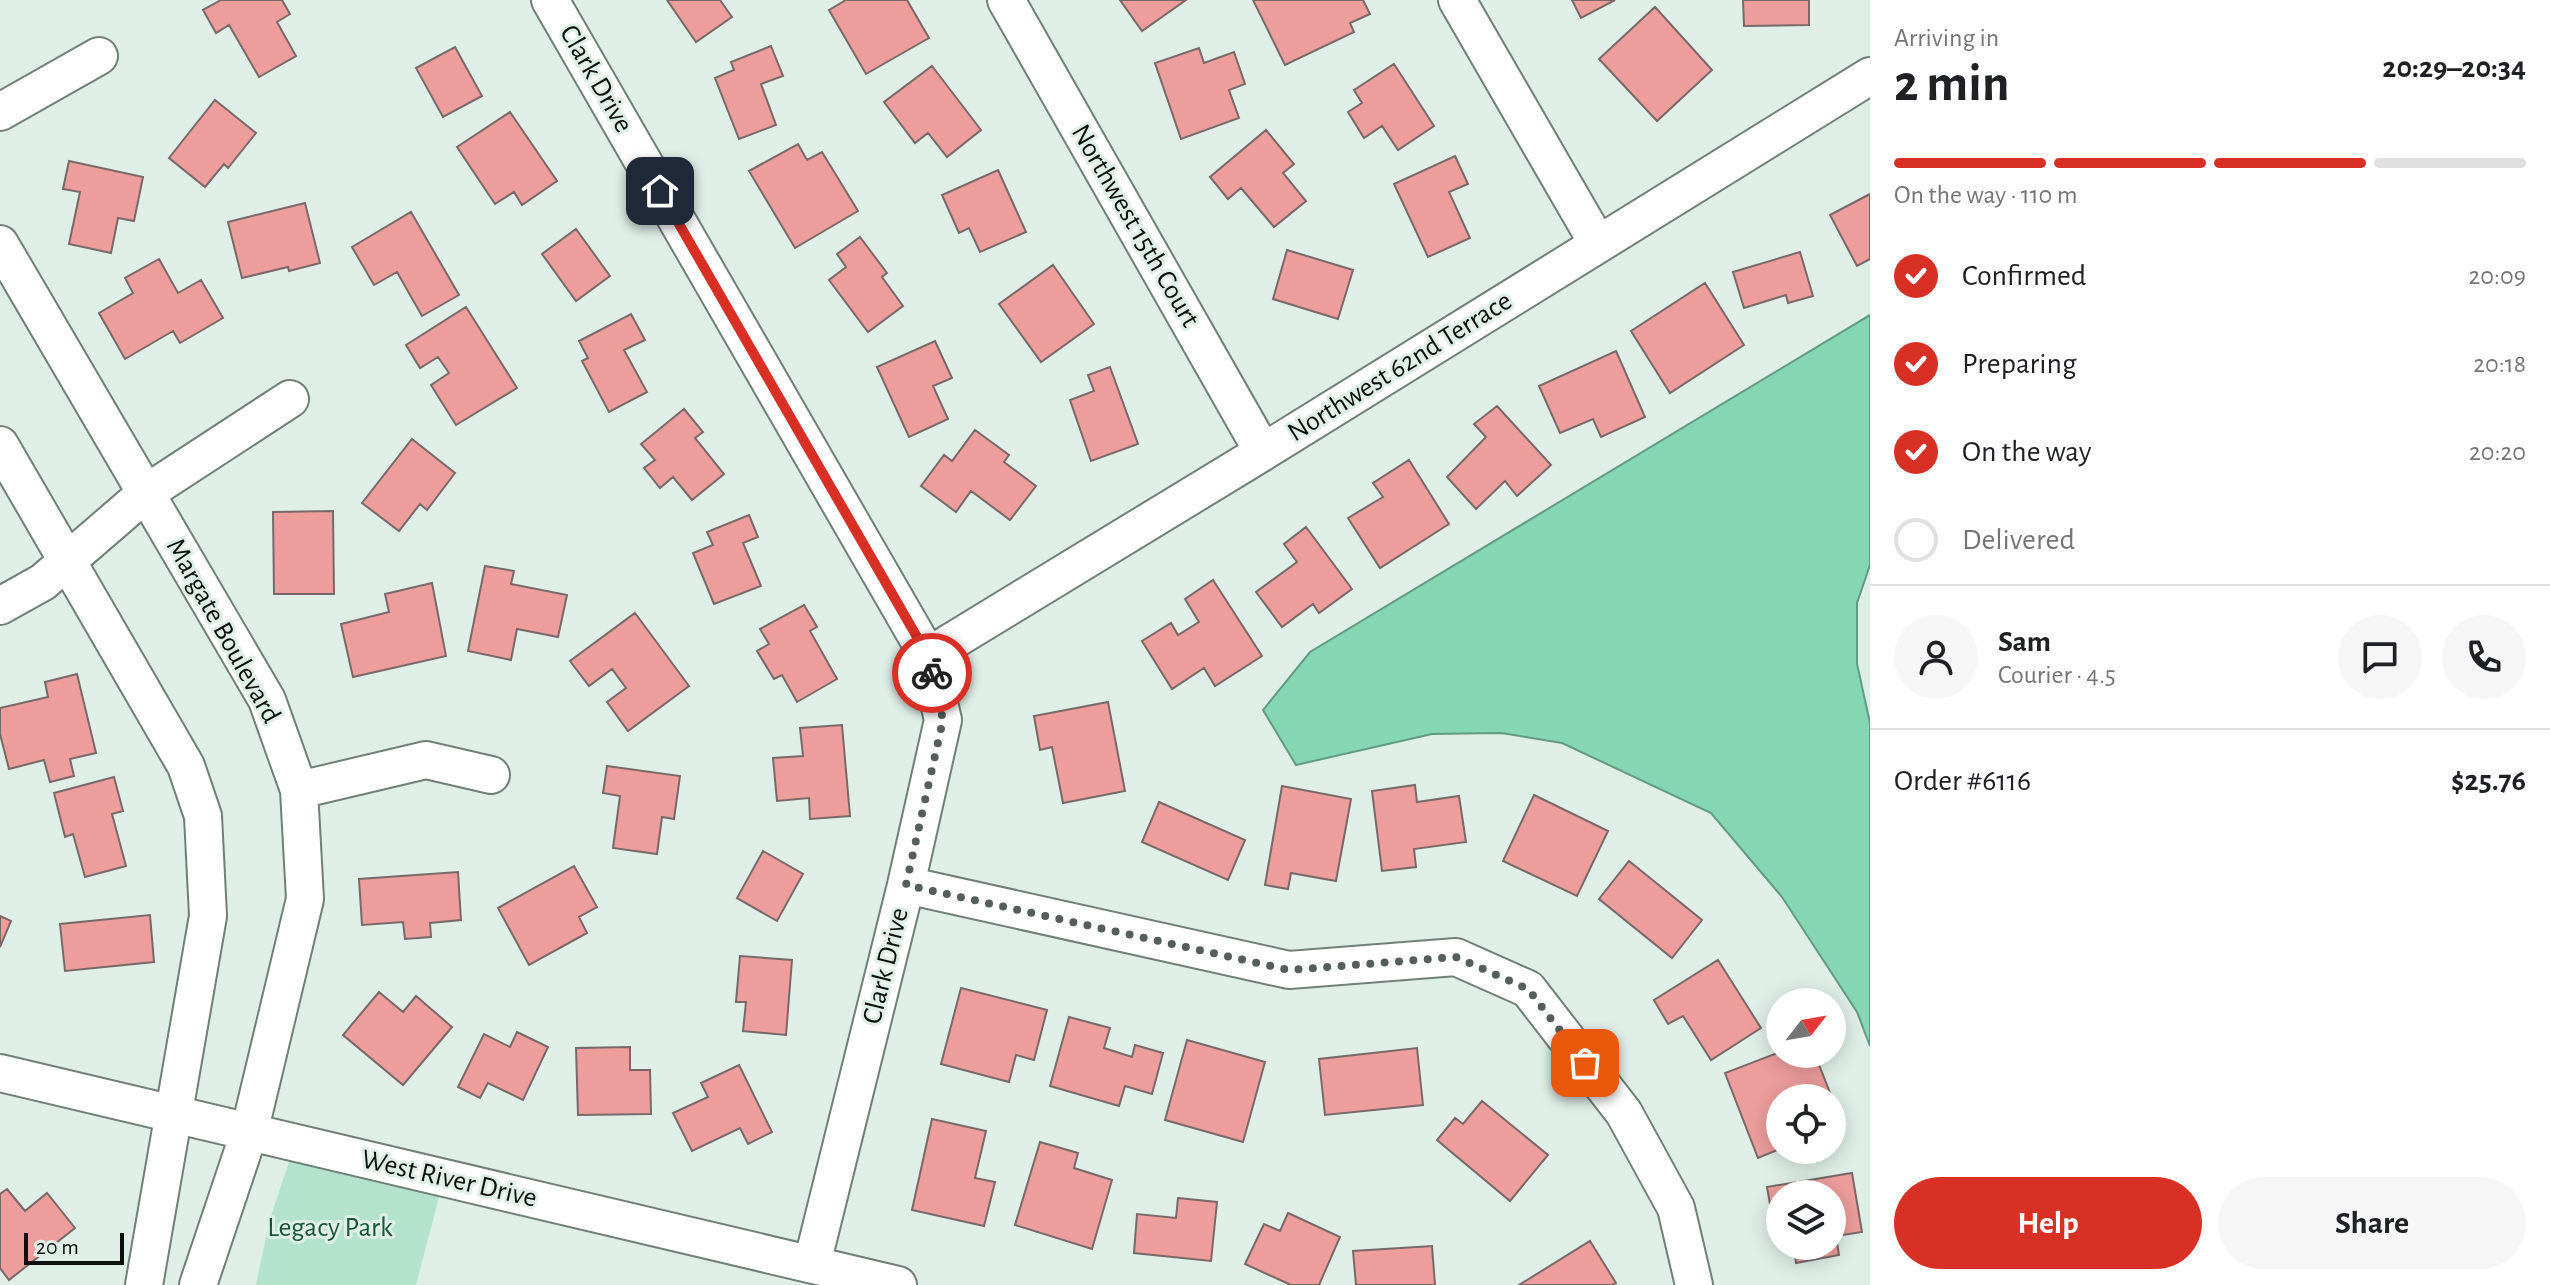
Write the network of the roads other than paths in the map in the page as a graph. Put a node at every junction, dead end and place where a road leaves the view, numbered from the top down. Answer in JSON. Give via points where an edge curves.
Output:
{"nodes":[{"id":1,"x":550,"y":0,"type":"edge"},
{"id":2,"x":1006,"y":0,"type":"edge"},
{"id":3,"x":1457,"y":0,"type":"edge"},
{"id":4,"x":99,"y":56,"type":"dead end"},
{"id":5,"x":1870,"y":76,"type":"edge"},
{"id":6,"x":0,"y":112,"type":"edge"},
{"id":7,"x":0,"y":244,"type":"edge"},
{"id":8,"x":1598,"y":244,"type":"junction"},
{"id":9,"x":290,"y":399,"type":"dead end"},
{"id":10,"x":0,"y":445,"type":"edge"},
{"id":11,"x":1263,"y":452,"type":"junction"},
{"id":12,"x":146,"y":493,"type":"junction"},
{"id":13,"x":67,"y":561,"type":"junction"},
{"id":14,"x":0,"y":606,"type":"edge"},
{"id":15,"x":928,"y":656,"type":"junction"},
{"id":16,"x":491,"y":775,"type":"dead end"},
{"id":17,"x":299,"y":790,"type":"junction"},
{"id":18,"x":906,"y":885,"type":"junction"},
{"id":19,"x":0,"y":1073,"type":"edge"},
{"id":20,"x":174,"y":1115,"type":"junction"},
{"id":21,"x":249,"y":1133,"type":"junction"},
{"id":22,"x":812,"y":1264,"type":"junction"},
{"id":23,"x":144,"y":1285,"type":"edge"},
{"id":24,"x":198,"y":1285,"type":"edge"},
{"id":25,"x":898,"y":1285,"type":"edge"},
{"id":26,"x":1694,"y":1285,"type":"edge"}],
"edges":[{"from":1,"to":15,"type":"street","name":"Clark Drive"},
{"from":2,"to":11,"type":"street","name":"Northwest 15th Court"},
{"from":3,"to":8,"type":"street"},
{"from":4,"to":6,"type":"street"},
{"from":5,"to":8,"type":"street","name":"Northwest 62nd Terrace"},
{"from":7,"to":12,"type":"street","name":"Margate Boulevard"},
{"from":8,"to":11,"type":"street","name":"Northwest 62nd Terrace"},
{"from":9,"to":12,"type":"street"},
{"from":10,"to":13,"type":"street"},
{"from":11,"to":15,"type":"street","name":"Northwest 62nd Terrace"},
{"from":12,"to":13,"type":"street"},
{"from":12,"to":17,"type":"street","name":"Margate Boulevard","via":[[267,700]]},
{"from":13,"to":14,"type":"street","via":[[43,582]]},
{"from":13,"to":20,"type":"street","via":[[186,766],[203,816],[208,916]]},
{"from":15,"to":18,"type":"street","name":"Clark Drive","via":[[943,720]]},
{"from":16,"to":17,"type":"street","via":[[426,760]]},
{"from":17,"to":21,"type":"street","name":"Margate Boulevard","via":[[305,899]]},
{"from":18,"to":22,"type":"street","name":"Clark Drive"},
{"from":18,"to":26,"type":"street","via":[[1289,970],[1456,957],[1528,989],[1624,1113],[1676,1208]]},
{"from":19,"to":20,"type":"street","name":"West River Drive"},
{"from":20,"to":21,"type":"street","name":"West River Drive"},
{"from":20,"to":23,"type":"street"},
{"from":21,"to":22,"type":"street","name":"West River Drive"},
{"from":21,"to":24,"type":"street","name":"Margate Boulevard"},
{"from":22,"to":25,"type":"street","name":"West River Drive"}]}
